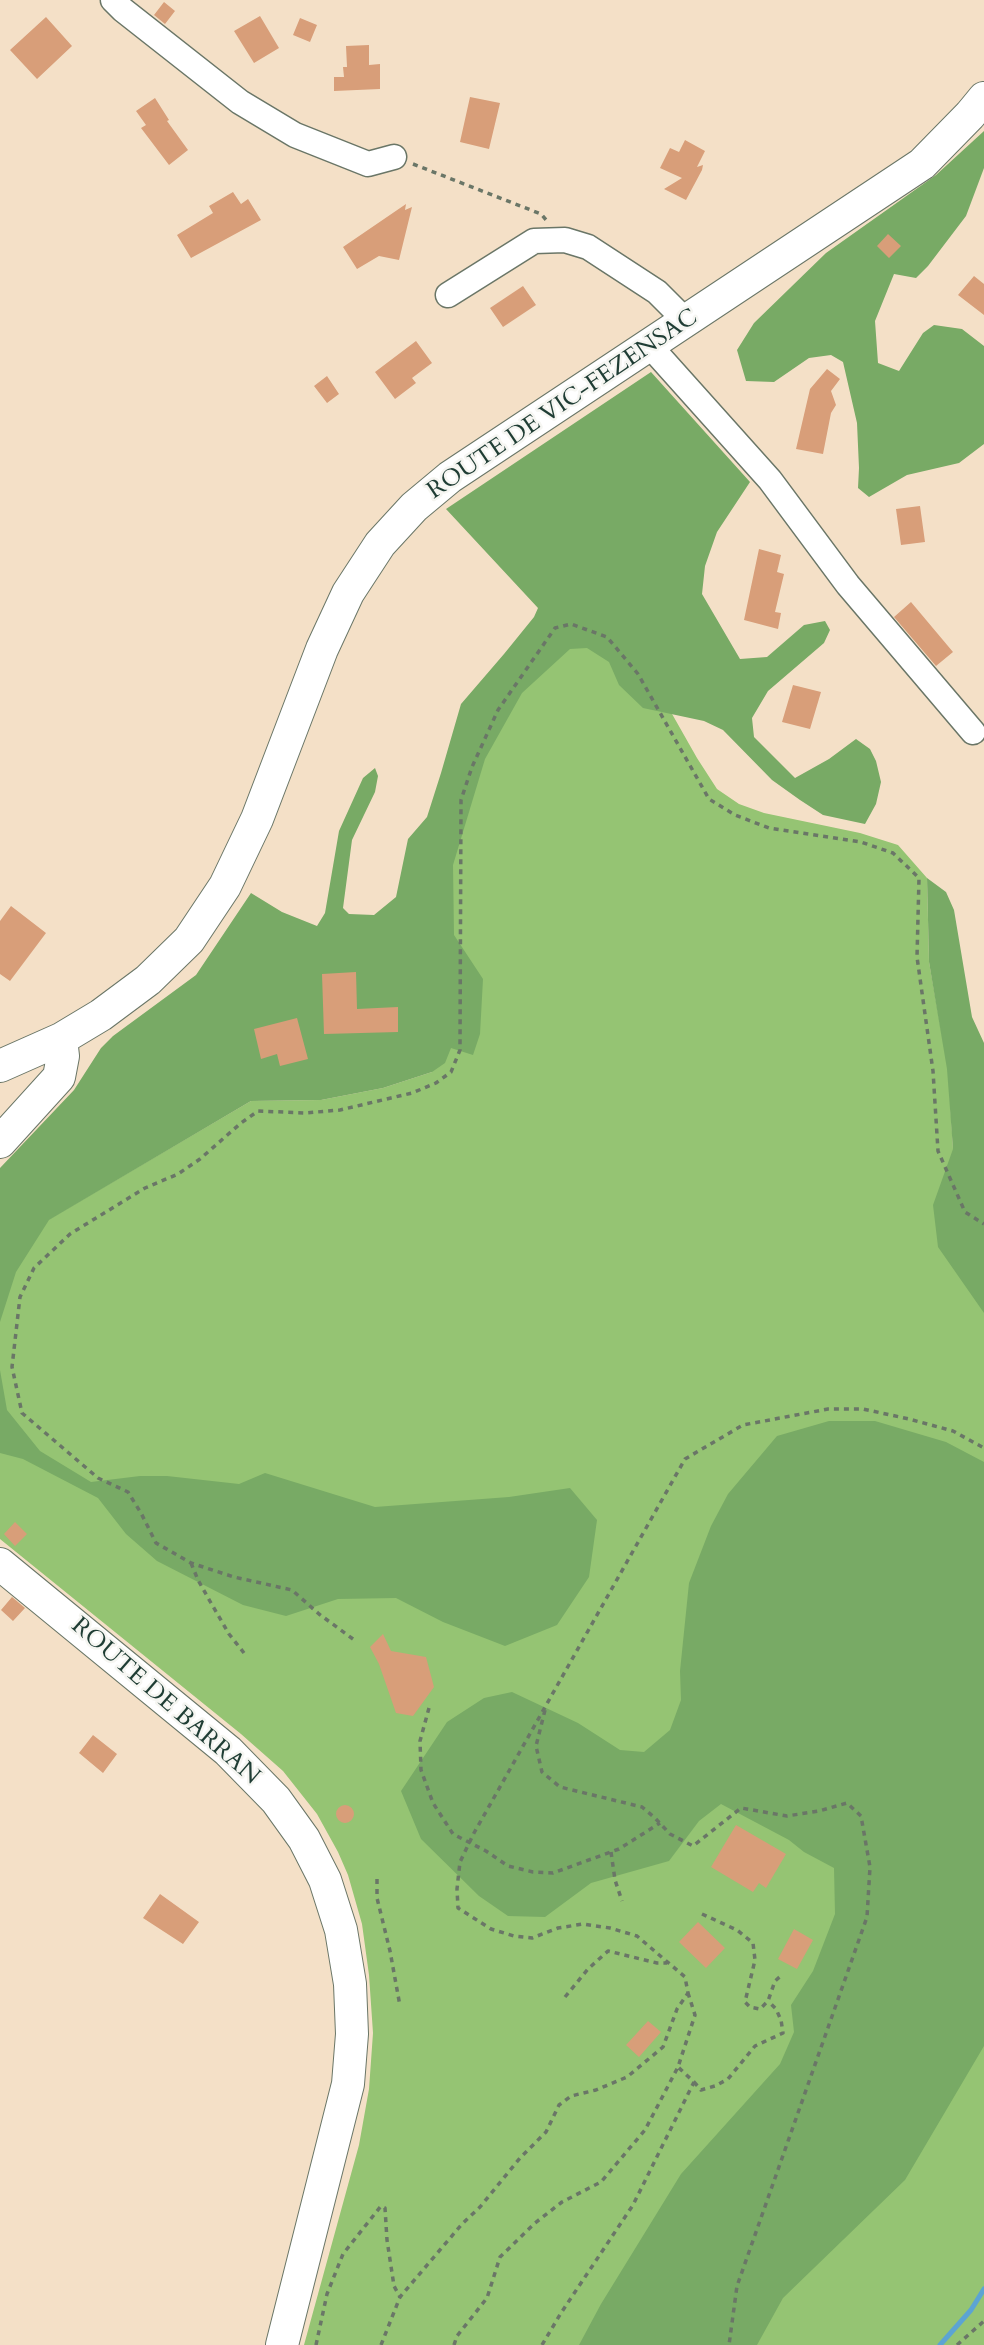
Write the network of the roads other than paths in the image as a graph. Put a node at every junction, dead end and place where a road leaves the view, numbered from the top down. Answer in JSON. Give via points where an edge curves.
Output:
{"nodes":[{"id":1,"x":113,"y":0,"type":"edge"},
{"id":2,"x":984,"y":99,"type":"edge"},
{"id":3,"x":394,"y":157,"type":"road end"},
{"id":4,"x":448,"y":295,"type":"dead end"},
{"id":5,"x":686,"y":321,"type":"junction"},
{"id":6,"x":650,"y":346,"type":"junction"},
{"id":7,"x":973,"y":732,"type":"dead end"},
{"id":8,"x":61,"y":1039,"type":"junction"},
{"id":9,"x":0,"y":1066,"type":"edge"},
{"id":10,"x":0,"y":1142,"type":"edge"},
{"id":11,"x":0,"y":1564,"type":"edge"},
{"id":12,"x":282,"y":2345,"type":"edge"}],
"edges":[{"from":1,"to":3,"type":"street","via":[[240,102],[295,135],[368,164]]},
{"from":2,"to":5,"type":"main road","name":"ROUTE DE VIC-FEZENSAC","via":[[922,164]]},
{"from":4,"to":5,"type":"street","via":[[534,241],[565,240],[588,247],[657,292]]},
{"from":5,"to":6,"type":"main road","name":"ROUTE DE VIC-FEZENSAC"},
{"from":6,"to":7,"type":"street","via":[[770,480],[848,585]]},
{"from":6,"to":8,"type":"main road","name":"ROUTE DE VIC-FEZENSAC","via":[[450,477],[380,544],[348,593],[322,649],[257,819],[225,886],[188,940],[148,980]]},
{"from":8,"to":9,"type":"main road","name":"ROUTE DE VIC-FEZENSAC"},
{"from":8,"to":10,"type":"main road","via":[[59,1077]]},
{"from":11,"to":12,"type":"main road","name":"ROUTE DE BARRAN","via":[[228,1751],[276,1800],[304,1839],[325,1880],[341,1930],[350,1984],[348,2084]]}]}
